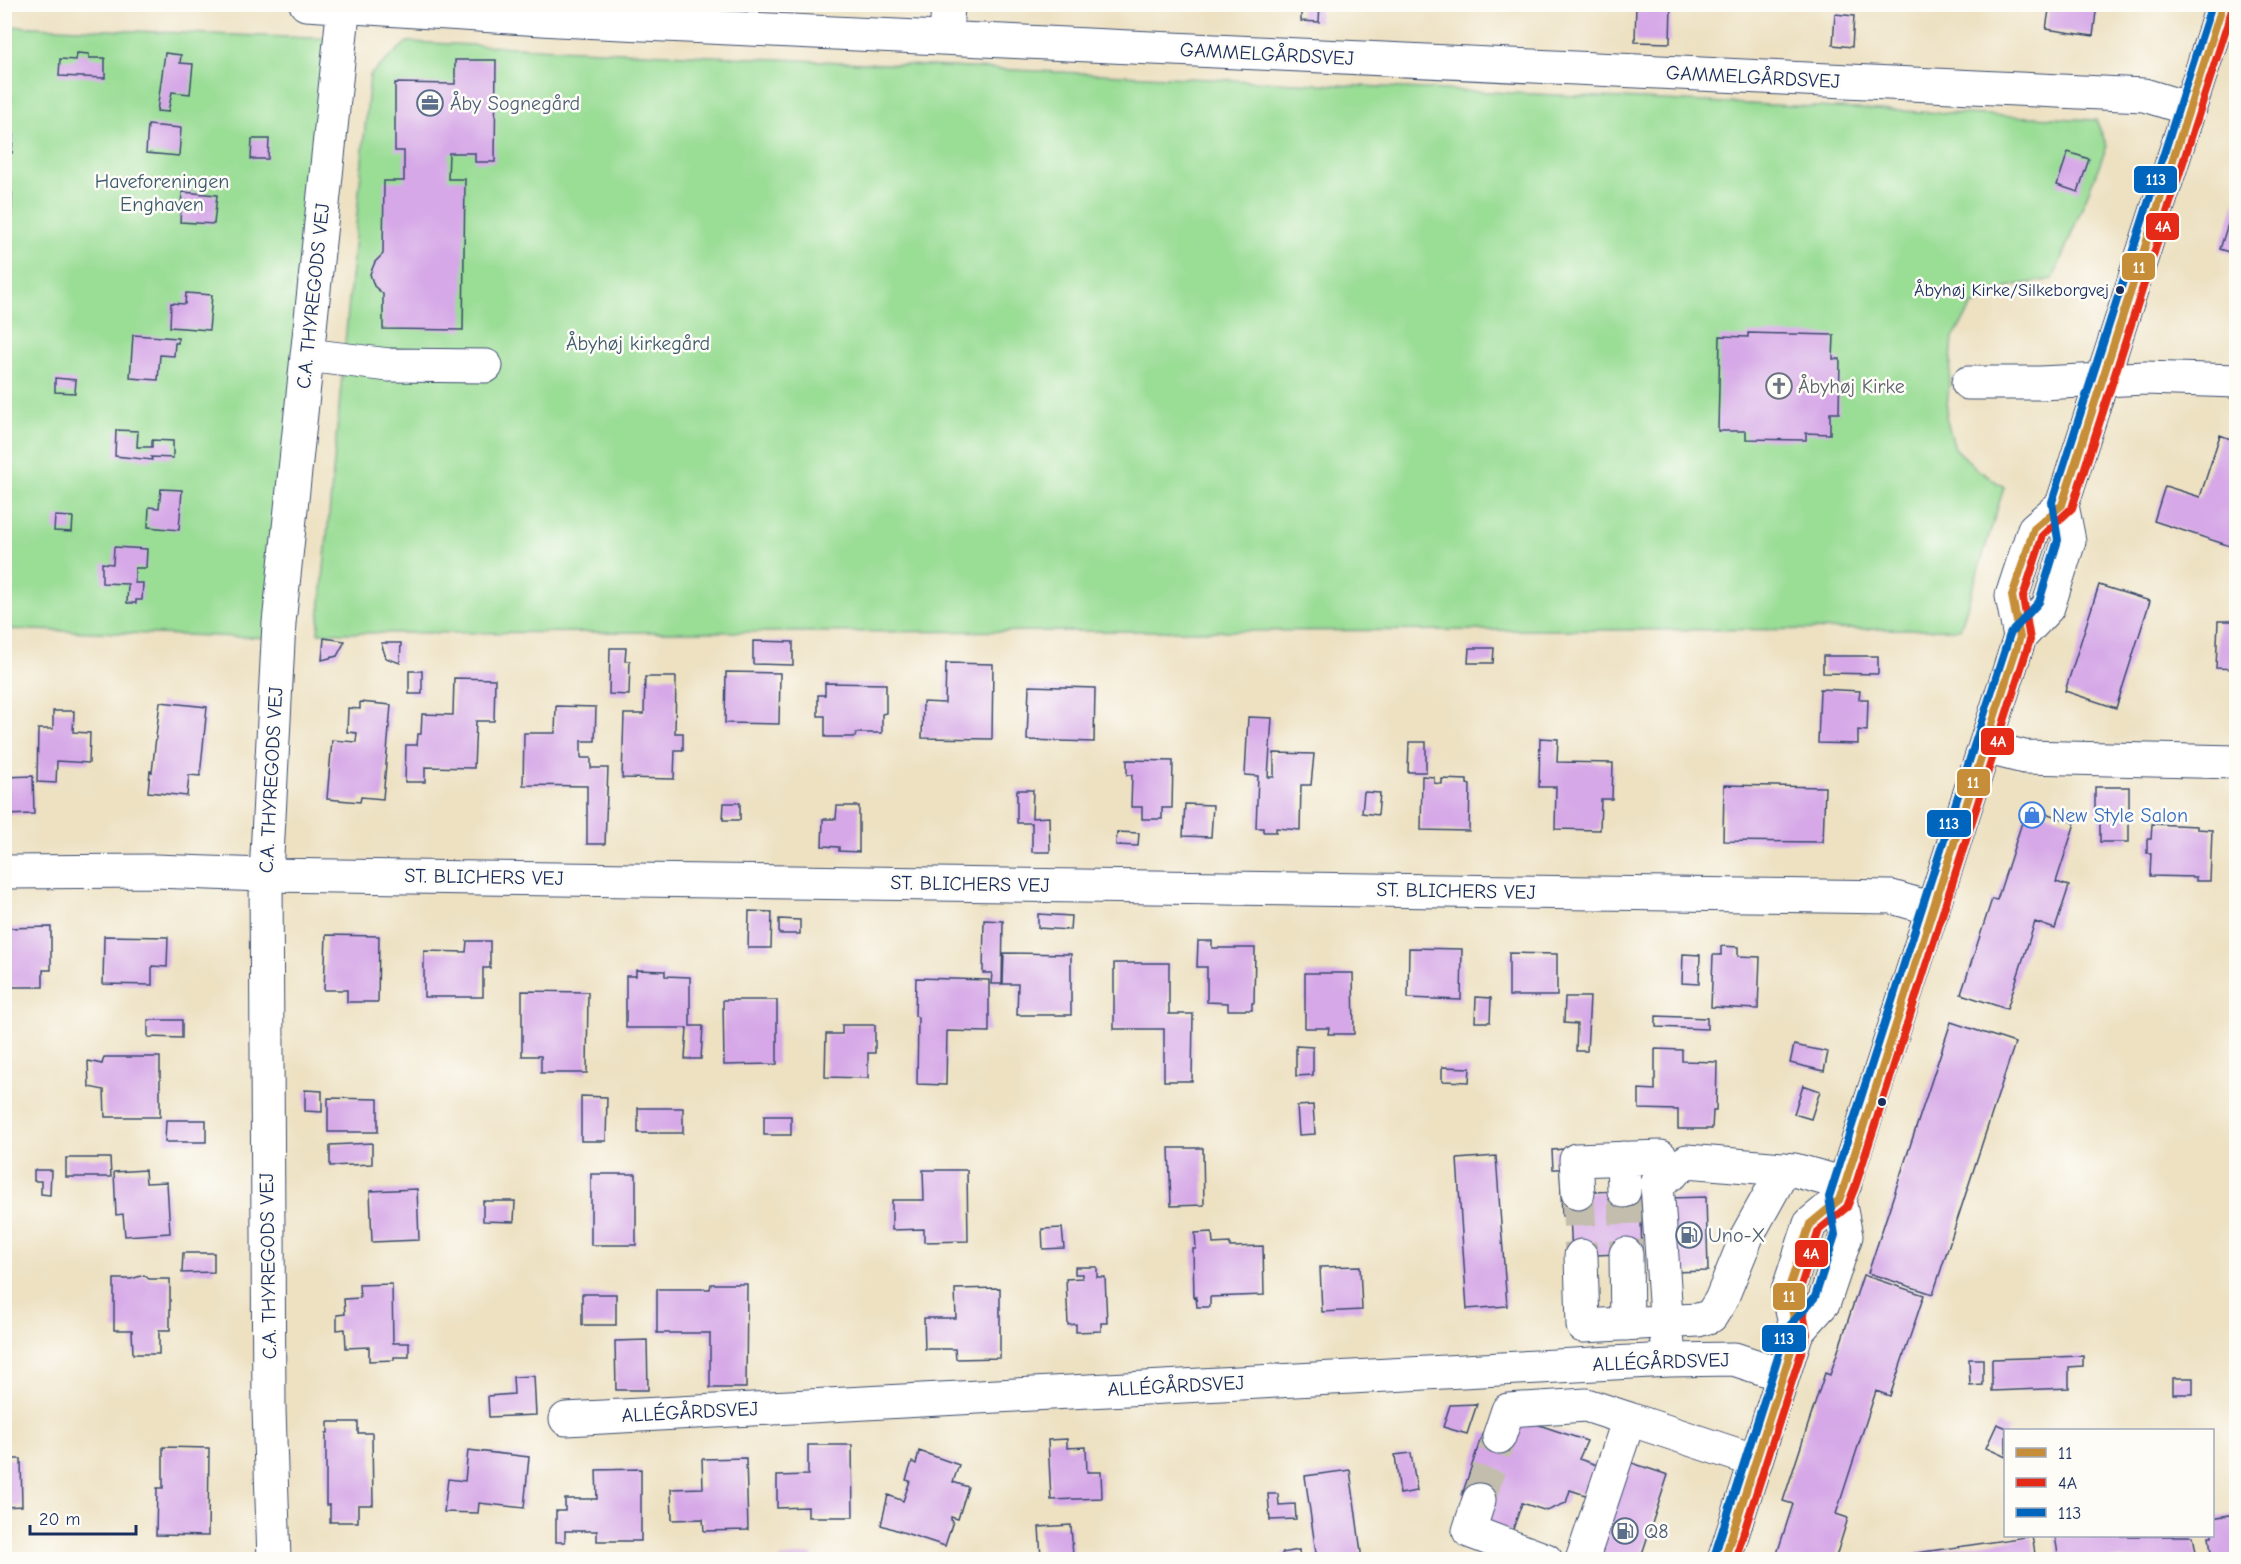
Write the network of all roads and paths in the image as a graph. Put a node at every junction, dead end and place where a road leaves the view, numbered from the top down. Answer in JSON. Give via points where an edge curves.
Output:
{"nodes":[{"id":1,"x":306,"y":4,"type":"edge"},
{"id":2,"x":948,"y":4,"type":"edge"},
{"id":3,"x":344,"y":6,"type":"edge"},
{"id":4,"x":558,"y":12,"type":"edge"},
{"id":5,"x":2226,"y":19,"type":"edge"},
{"id":6,"x":946,"y":38,"type":"junction"},
{"id":7,"x":2190,"y":109,"type":"junction"},
{"id":8,"x":307,"y":355,"type":"junction"},
{"id":9,"x":486,"y":366,"type":"dead end"},
{"id":10,"x":2102,"y":380,"type":"junction"},
{"id":11,"x":2236,"y":381,"type":"edge"},
{"id":12,"x":1968,"y":383,"type":"dead end"},
{"id":13,"x":1984,"y":747,"type":"junction"},
{"id":14,"x":2236,"y":762,"type":"edge"},
{"id":15,"x":4,"y":872,"type":"edge"},
{"id":16,"x":266,"y":875,"type":"junction"},
{"id":17,"x":1933,"y":909,"type":"junction"},
{"id":18,"x":1623,"y":1158,"type":"junction"},
{"id":19,"x":1784,"y":1169,"type":"junction"},
{"id":20,"x":1672,"y":1173,"type":"junction"},
{"id":21,"x":1624,"y":1191,"type":"tunnel mouth"},
{"id":22,"x":1842,"y":1192,"type":"junction"},
{"id":23,"x":1578,"y":1193,"type":"tunnel mouth"},
{"id":24,"x":1626,"y":1254,"type":"tunnel mouth"},
{"id":25,"x":1581,"y":1256,"type":"tunnel mouth"},
{"id":26,"x":1666,"y":1322,"type":"junction"},
{"id":27,"x":1627,"y":1324,"type":"junction"},
{"id":28,"x":1669,"y":1360,"type":"junction"},
{"id":29,"x":1783,"y":1375,"type":"junction"},
{"id":30,"x":566,"y":1419,"type":"dead end"},
{"id":31,"x":1629,"y":1419,"type":"junction"},
{"id":32,"x":1499,"y":1437,"type":"tunnel mouth"},
{"id":33,"x":1756,"y":1461,"type":"junction"},
{"id":34,"x":1479,"y":1500,"type":"tunnel mouth"},
{"id":35,"x":274,"y":1560,"type":"edge"},
{"id":36,"x":1546,"y":1560,"type":"edge"},
{"id":37,"x":1582,"y":1560,"type":"edge"},
{"id":38,"x":1724,"y":1560,"type":"edge"}],
"edges":[{"from":1,"to":3,"type":"street","name":"GAMMELGÅRDSVEJ"},
{"from":2,"to":6,"type":"street"},
{"from":3,"to":4,"type":"street","name":"GAMMELGÅRDSVEJ"},
{"from":3,"to":8,"type":"street","name":"C.A. THYREGODS VEJ"},
{"from":4,"to":6,"type":"street","name":"GAMMELGÅRDSVEJ"},
{"from":5,"to":7,"type":"street"},
{"from":6,"to":7,"type":"street","name":"GAMMELGÅRDSVEJ","via":[[2144,95]]},
{"from":7,"to":10,"type":"street"},
{"from":8,"to":9,"type":"street","via":[[389,365]]},
{"from":8,"to":16,"type":"street","name":"C.A. THYREGODS VEJ","via":[[279,623]]},
{"from":10,"to":11,"type":"street"},
{"from":10,"to":12,"type":"street"},
{"from":10,"to":13,"type":"street","via":[[2062,505],[2034,530],[2012,596],[2020,637]]},
{"from":13,"to":14,"type":"street","via":[[2024,758]]},
{"from":13,"to":17,"type":"street"},
{"from":15,"to":16,"type":"street","name":"ST. BLICHERS VEJ"},
{"from":16,"to":17,"type":"street","name":"ST. BLICHERS VEJ","via":[[1892,897]]},
{"from":16,"to":35,"type":"street","name":"C.A. THYREGODS VEJ","via":[[269,1397]]},
{"from":17,"to":22,"type":"street"},
{"from":18,"to":20,"type":"street","via":[[1661,1157]]},
{"from":18,"to":21,"type":"street"},
{"from":18,"to":23,"type":"street","via":[[1576,1160]]},
{"from":19,"to":20,"type":"street","via":[[1687,1161]]},
{"from":19,"to":22,"type":"street"},
{"from":19,"to":26,"type":"street","via":[[1747,1236],[1711,1316]]},
{"from":20,"to":26,"type":"street","via":[[1658,1184]]},
{"from":22,"to":29,"type":"street","via":[[1810,1224],[1788,1291],[1797,1332]]},
{"from":24,"to":27,"type":"street"},
{"from":25,"to":27,"type":"street","via":[[1584,1326]]},
{"from":26,"to":27,"type":"street"},
{"from":26,"to":28,"type":"street"},
{"from":28,"to":29,"type":"street","name":"ALLÉGÅRDSVEJ","via":[[1734,1359]]},
{"from":28,"to":30,"type":"street","name":"ALLÉGÅRDSVEJ"},
{"from":29,"to":33,"type":"street"},
{"from":31,"to":32,"type":"street","via":[[1586,1405],[1508,1410]]},
{"from":31,"to":33,"type":"street"},
{"from":31,"to":37,"type":"street"},
{"from":33,"to":38,"type":"street"},
{"from":34,"to":36,"type":"street","via":[[1469,1531]]}]}
